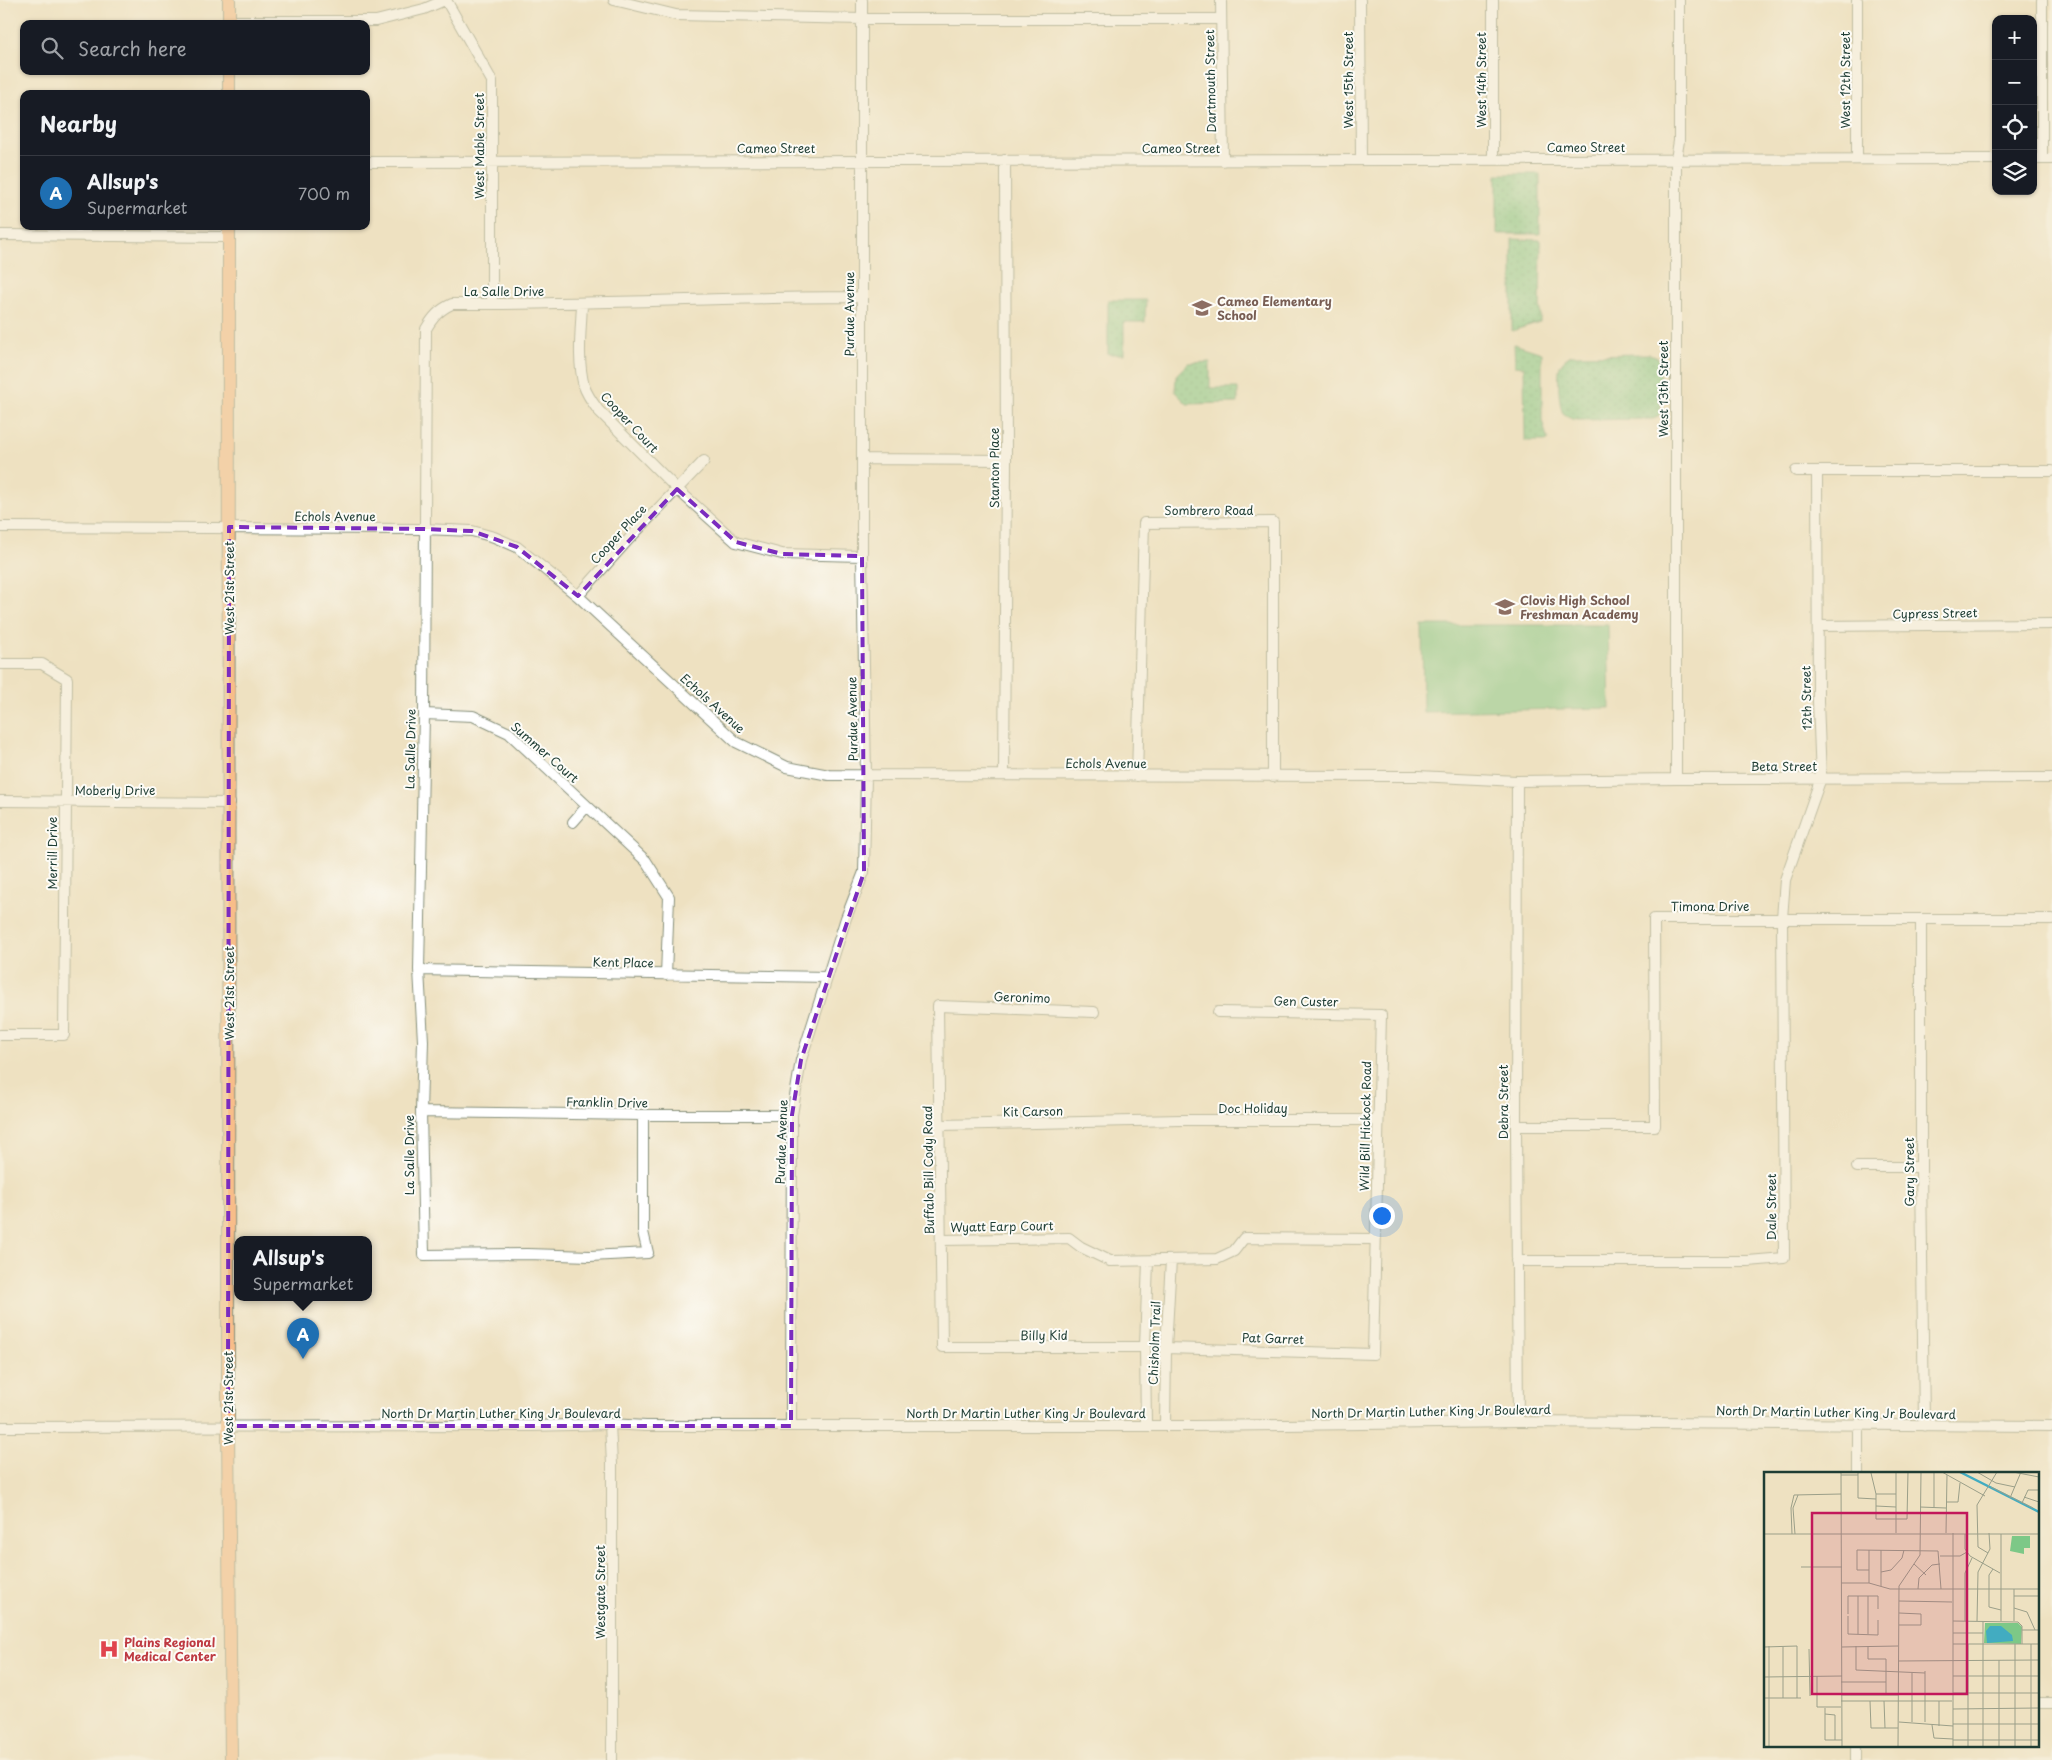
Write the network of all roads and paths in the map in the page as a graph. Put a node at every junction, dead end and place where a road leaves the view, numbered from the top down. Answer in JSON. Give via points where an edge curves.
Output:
{"nodes":[{"id":1,"x":229,"y":0,"type":"edge"},
{"id":2,"x":445,"y":0,"type":"edge"},
{"id":3,"x":614,"y":0,"type":"edge"},
{"id":4,"x":862,"y":0,"type":"edge"},
{"id":5,"x":1222,"y":0,"type":"edge"},
{"id":6,"x":1360,"y":0,"type":"edge"},
{"id":7,"x":1493,"y":0,"type":"edge"},
{"id":8,"x":1679,"y":0,"type":"edge"},
{"id":9,"x":1857,"y":0,"type":"edge"},
{"id":10,"x":2042,"y":0,"type":"edge"},
{"id":11,"x":1222,"y":19,"type":"junction"},
{"id":12,"x":229,"y":20,"type":"edge"},
{"id":13,"x":862,"y":20,"type":"junction"},
{"id":14,"x":370,"y":21,"type":"edge"},
{"id":15,"x":229,"y":75,"type":"edge"},
{"id":16,"x":229,"y":90,"type":"edge"},
{"id":17,"x":1676,"y":159,"type":"junction"},
{"id":18,"x":1857,"y":159,"type":"junction"},
{"id":19,"x":1992,"y":159,"type":"edge"},
{"id":20,"x":2043,"y":159,"type":"edge"},
{"id":21,"x":1005,"y":160,"type":"junction"},
{"id":22,"x":1361,"y":160,"type":"junction"},
{"id":23,"x":1493,"y":160,"type":"junction"},
{"id":24,"x":492,"y":161,"type":"junction"},
{"id":25,"x":863,"y":161,"type":"junction"},
{"id":26,"x":1223,"y":161,"type":"junction"},
{"id":27,"x":370,"y":162,"type":"edge"},
{"id":28,"x":228,"y":232,"type":"edge"},
{"id":29,"x":0,"y":234,"type":"edge"},
{"id":30,"x":862,"y":297,"type":"junction"},
{"id":31,"x":492,"y":304,"type":"junction"},
{"id":32,"x":582,"y":304,"type":"junction"},
{"id":33,"x":862,"y":458,"type":"junction"},
{"id":34,"x":704,"y":460,"type":"dead end"},
{"id":35,"x":1006,"y":460,"type":"junction"},
{"id":36,"x":1796,"y":471,"type":"dead end"},
{"id":37,"x":1817,"y":471,"type":"junction"},
{"id":38,"x":2052,"y":471,"type":"edge"},
{"id":39,"x":677,"y":489,"type":"junction"},
{"id":40,"x":0,"y":527,"type":"edge"},
{"id":41,"x":229,"y":528,"type":"junction"},
{"id":42,"x":424,"y":529,"type":"junction"},
{"id":43,"x":862,"y":556,"type":"junction"},
{"id":44,"x":578,"y":596,"type":"junction"},
{"id":45,"x":2052,"y":624,"type":"edge"},
{"id":46,"x":1818,"y":626,"type":"junction"},
{"id":47,"x":0,"y":664,"type":"edge"},
{"id":48,"x":424,"y":714,"type":"junction"},
{"id":49,"x":866,"y":776,"type":"junction"},
{"id":50,"x":1004,"y":776,"type":"junction"},
{"id":51,"x":1137,"y":776,"type":"junction"},
{"id":52,"x":1273,"y":777,"type":"junction"},
{"id":53,"x":1676,"y":778,"type":"junction"},
{"id":54,"x":1821,"y":778,"type":"junction"},
{"id":55,"x":2052,"y":778,"type":"edge"},
{"id":56,"x":1517,"y":781,"type":"junction"},
{"id":57,"x":0,"y":801,"type":"edge"},
{"id":58,"x":65,"y":802,"type":"junction"},
{"id":59,"x":230,"y":803,"type":"junction"},
{"id":60,"x":587,"y":806,"type":"junction"},
{"id":61,"x":573,"y":822,"type":"dead end"},
{"id":62,"x":1782,"y":918,"type":"junction"},
{"id":63,"x":1921,"y":919,"type":"junction"},
{"id":64,"x":2052,"y":919,"type":"edge"},
{"id":65,"x":419,"y":970,"type":"junction"},
{"id":66,"x":666,"y":975,"type":"junction"},
{"id":67,"x":827,"y":978,"type":"junction"},
{"id":68,"x":950,"y":1006,"type":"joint"},
{"id":69,"x":1094,"y":1012,"type":"dead end"},
{"id":70,"x":1218,"y":1012,"type":"dead end"},
{"id":71,"x":1380,"y":1026,"type":"joint"},
{"id":72,"x":0,"y":1035,"type":"edge"},
{"id":73,"x":421,"y":1112,"type":"junction"},
{"id":74,"x":643,"y":1115,"type":"junction"},
{"id":75,"x":792,"y":1115,"type":"junction"},
{"id":76,"x":1378,"y":1120,"type":"junction"},
{"id":77,"x":1127,"y":1122,"type":"joint"},
{"id":78,"x":940,"y":1124,"type":"junction"},
{"id":79,"x":1516,"y":1126,"type":"junction"},
{"id":80,"x":1857,"y":1167,"type":"dead end"},
{"id":81,"x":1921,"y":1167,"type":"junction"},
{"id":82,"x":1376,"y":1239,"type":"junction"},
{"id":83,"x":942,"y":1240,"type":"junction"},
{"id":84,"x":1171,"y":1260,"type":"junction"},
{"id":85,"x":1148,"y":1261,"type":"junction"},
{"id":86,"x":1516,"y":1261,"type":"junction"},
{"id":87,"x":1373,"y":1346,"type":"joint"},
{"id":88,"x":942,"y":1347,"type":"joint"},
{"id":89,"x":1145,"y":1347,"type":"junction"},
{"id":90,"x":1166,"y":1348,"type":"junction"},
{"id":91,"x":1518,"y":1422,"type":"junction"},
{"id":92,"x":610,"y":1424,"type":"junction"},
{"id":93,"x":1858,"y":1424,"type":"junction"},
{"id":94,"x":228,"y":1426,"type":"junction"},
{"id":95,"x":791,"y":1426,"type":"junction"},
{"id":96,"x":1146,"y":1426,"type":"junction"},
{"id":97,"x":1165,"y":1426,"type":"junction"},
{"id":98,"x":1924,"y":1426,"type":"junction"},
{"id":99,"x":2052,"y":1426,"type":"edge"},
{"id":100,"x":0,"y":1427,"type":"edge"},
{"id":101,"x":1858,"y":1472,"type":"edge"},
{"id":102,"x":231,"y":1760,"type":"edge"},
{"id":103,"x":612,"y":1760,"type":"edge"}],
"edges":[{"from":1,"to":12,"type":"main road"},
{"from":2,"to":14,"type":"street","via":[[424,9]]},
{"from":2,"to":24,"type":"street","name":"West Mable Street","via":[[492,81]]},
{"from":3,"to":13,"type":"street","via":[[676,15]]},
{"from":4,"to":13,"type":"street","name":"Purdue Avenue"},
{"from":5,"to":11,"type":"street","name":"Dartmouth Street"},
{"from":6,"to":22,"type":"street","name":"West 15th Street"},
{"from":7,"to":23,"type":"street","name":"West 14th Street"},
{"from":8,"to":17,"type":"street","name":"West 13th Street","via":[[1679,141]]},
{"from":9,"to":18,"type":"street","name":"West 12th Street"},
{"from":10,"to":20,"type":"street"},
{"from":11,"to":13,"type":"street"},
{"from":11,"to":26,"type":"street","name":"Dartmouth Street"},
{"from":13,"to":25,"type":"street","name":"Purdue Avenue"},
{"from":15,"to":16,"type":"main road"},
{"from":17,"to":18,"type":"street","name":"Cameo Street"},
{"from":17,"to":23,"type":"street","name":"Cameo Street"},
{"from":17,"to":53,"type":"street","name":"West 13th Street"},
{"from":18,"to":19,"type":"street","name":"Cameo Street"},
{"from":21,"to":25,"type":"street","name":"Cameo Street"},
{"from":21,"to":26,"type":"street","name":"Cameo Street"},
{"from":21,"to":35,"type":"street","name":"Stanton Place"},
{"from":22,"to":23,"type":"street","name":"Cameo Street"},
{"from":22,"to":26,"type":"street","name":"Cameo Street"},
{"from":24,"to":25,"type":"street","name":"Cameo Street"},
{"from":24,"to":27,"type":"street","name":"Cameo Street"},
{"from":24,"to":31,"type":"street","name":"West Mable Street"},
{"from":25,"to":30,"type":"street","name":"Purdue Avenue"},
{"from":28,"to":29,"type":"street"},
{"from":28,"to":41,"type":"main road","name":"West 21st Street"},
{"from":30,"to":32,"type":"street","name":"La Salle Drive"},
{"from":30,"to":33,"type":"street","name":"Purdue Avenue"},
{"from":31,"to":32,"type":"street","name":"La Salle Drive"},
{"from":31,"to":42,"type":"street","name":"La Salle Drive","via":[[452,304],[434,315],[426,329]]},
{"from":32,"to":39,"type":"street","name":"Cooper Court","via":[[584,388],[598,410]]},
{"from":33,"to":35,"type":"street"},
{"from":33,"to":43,"type":"street","name":"Purdue Avenue"},
{"from":34,"to":39,"type":"street"},
{"from":35,"to":50,"type":"street","name":"Stanton Place"},
{"from":36,"to":37,"type":"street"},
{"from":37,"to":38,"type":"street"},
{"from":37,"to":46,"type":"street","name":"12th Street"},
{"from":39,"to":43,"type":"street","name":"Cooper Court","via":[[736,542],[782,554]]},
{"from":39,"to":44,"type":"street","name":"Cooper Place"},
{"from":40,"to":41,"type":"street","name":"Echols Avenue"},
{"from":41,"to":42,"type":"street","name":"Echols Avenue"},
{"from":41,"to":59,"type":"main road","name":"West 21st Street"},
{"from":42,"to":44,"type":"street","name":"Echols Avenue","via":[[472,531],[517,547]]},
{"from":42,"to":48,"type":"street","name":"La Salle Drive"},
{"from":43,"to":49,"type":"street","name":"Purdue Avenue"},
{"from":44,"to":49,"type":"street","name":"Echols Avenue","via":[[736,742],[787,767],[829,775]]},
{"from":45,"to":46,"type":"street","name":"Cypress Street"},
{"from":46,"to":54,"type":"street","name":"12th Street"},
{"from":47,"to":58,"type":"street","name":"Merrill Drive","via":[[42,664],[67,679]]},
{"from":48,"to":60,"type":"street","name":"Summer Court","via":[[473,716],[509,733]]},
{"from":48,"to":65,"type":"street","name":"La Salle Drive"},
{"from":49,"to":50,"type":"street","name":"Echols Avenue"},
{"from":49,"to":67,"type":"street","name":"Purdue Avenue","via":[[864,872]]},
{"from":50,"to":51,"type":"street","name":"Echols Avenue"},
{"from":51,"to":52,"type":"street","name":"Echols Avenue"},
{"from":51,"to":52,"type":"street","name":"Sombrero Road","via":[[1144,523],[1273,522]]},
{"from":52,"to":56,"type":"street","name":"Echols Avenue","via":[[1418,776]]},
{"from":53,"to":54,"type":"street","name":"Beta Street"},
{"from":53,"to":56,"type":"street","name":"Beta Street"},
{"from":54,"to":55,"type":"street","name":"Beta Street"},
{"from":54,"to":62,"type":"street","name":"12th Street","via":[[1785,880]]},
{"from":56,"to":79,"type":"street","name":"Debra Street"},
{"from":57,"to":58,"type":"street","name":"Moberly Drive"},
{"from":58,"to":59,"type":"street","name":"Moberly Drive"},
{"from":58,"to":72,"type":"street","name":"Merrill Drive","via":[[64,1036]]},
{"from":59,"to":94,"type":"main road","name":"West 21st Street"},
{"from":60,"to":61,"type":"street"},
{"from":60,"to":66,"type":"street","name":"Summer Court","via":[[646,861],[669,897]]},
{"from":62,"to":63,"type":"street","name":"Timona Drive"},
{"from":62,"to":79,"type":"street","name":"Timona Drive","via":[[1654,919],[1655,1126]]},
{"from":62,"to":86,"type":"street","name":"Dale Street","via":[[1784,1258],[1748,1261]]},
{"from":63,"to":64,"type":"street","name":"Timona Drive"},
{"from":63,"to":81,"type":"street","name":"Gary Street"},
{"from":65,"to":66,"type":"street","name":"Kent Place"},
{"from":65,"to":73,"type":"street","name":"La Salle Drive","via":[[423,1041]]},
{"from":66,"to":67,"type":"street","name":"Kent Place"},
{"from":67,"to":75,"type":"street","name":"Purdue Avenue","via":[[801,1060]]},
{"from":68,"to":69,"type":"street","name":"Geronimo"},
{"from":68,"to":78,"type":"street","name":"Buffalo Bill Cody Road","via":[[938,1006]]},
{"from":70,"to":71,"type":"street","name":"Gen Custer","via":[[1381,1015]]},
{"from":71,"to":76,"type":"street","name":"Wild Bill Hickock Road"},
{"from":73,"to":74,"type":"street","name":"Franklin Drive"},
{"from":73,"to":74,"type":"street","name":"La Salle Drive","via":[[424,1255],[648,1253],[642,1232]]},
{"from":74,"to":75,"type":"street","name":"Franklin Drive"},
{"from":75,"to":95,"type":"street","name":"Purdue Avenue"},
{"from":76,"to":77,"type":"street","name":"Doc Holiday"},
{"from":76,"to":82,"type":"street","name":"Wild Bill Hickock Road"},
{"from":77,"to":78,"type":"street","name":"Kit Carson"},
{"from":78,"to":83,"type":"street","name":"Buffalo Bill Cody Road"},
{"from":79,"to":86,"type":"street","name":"Debra Street"},
{"from":80,"to":81,"type":"street"},
{"from":81,"to":98,"type":"street","name":"Gary Street"},
{"from":82,"to":84,"type":"street","name":"Wyatt Earp Court","via":[[1244,1238],[1234,1251],[1217,1259]]},
{"from":82,"to":87,"type":"street","name":"Wild Bill Hickock Road"},
{"from":83,"to":85,"type":"street","name":"Wyatt Earp Court","via":[[1069,1238],[1110,1262]]},
{"from":83,"to":88,"type":"street","name":"Buffalo Bill Cody Road"},
{"from":84,"to":85,"type":"street","name":"Wyatt Earp Court"},
{"from":84,"to":90,"type":"street","name":"Chisholm Trail"},
{"from":85,"to":89,"type":"street","name":"Chisholm Trail"},
{"from":86,"to":91,"type":"street","name":"Debra Street"},
{"from":87,"to":90,"type":"street","name":"Pat Garret","via":[[1373,1354]]},
{"from":88,"to":89,"type":"street","name":"Billy Kid"},
{"from":89,"to":96,"type":"street","name":"Chisholm Trail"},
{"from":90,"to":97,"type":"street","name":"Chisholm Trail"},
{"from":91,"to":93,"type":"street","name":"North Dr Martin Luther King Jr Boulevard"},
{"from":91,"to":97,"type":"street","name":"North Dr Martin Luther King Jr Boulevard"},
{"from":92,"to":94,"type":"street","name":"North Dr Martin Luther King Jr Boulevard"},
{"from":92,"to":95,"type":"street","name":"North Dr Martin Luther King Jr Boulevard"},
{"from":92,"to":103,"type":"street","name":"Westgate Street"},
{"from":93,"to":98,"type":"street","name":"North Dr Martin Luther King Jr Boulevard"},
{"from":93,"to":101,"type":"street"},
{"from":94,"to":100,"type":"street","name":"North Dr Martin Luther King Jr Boulevard"},
{"from":94,"to":102,"type":"main road","name":"West 21st Street"},
{"from":95,"to":96,"type":"street","name":"North Dr Martin Luther King Jr Boulevard"},
{"from":96,"to":97,"type":"street","name":"North Dr Martin Luther King Jr Boulevard"},
{"from":98,"to":99,"type":"street","name":"North Dr Martin Luther King Jr Boulevard"}]}
